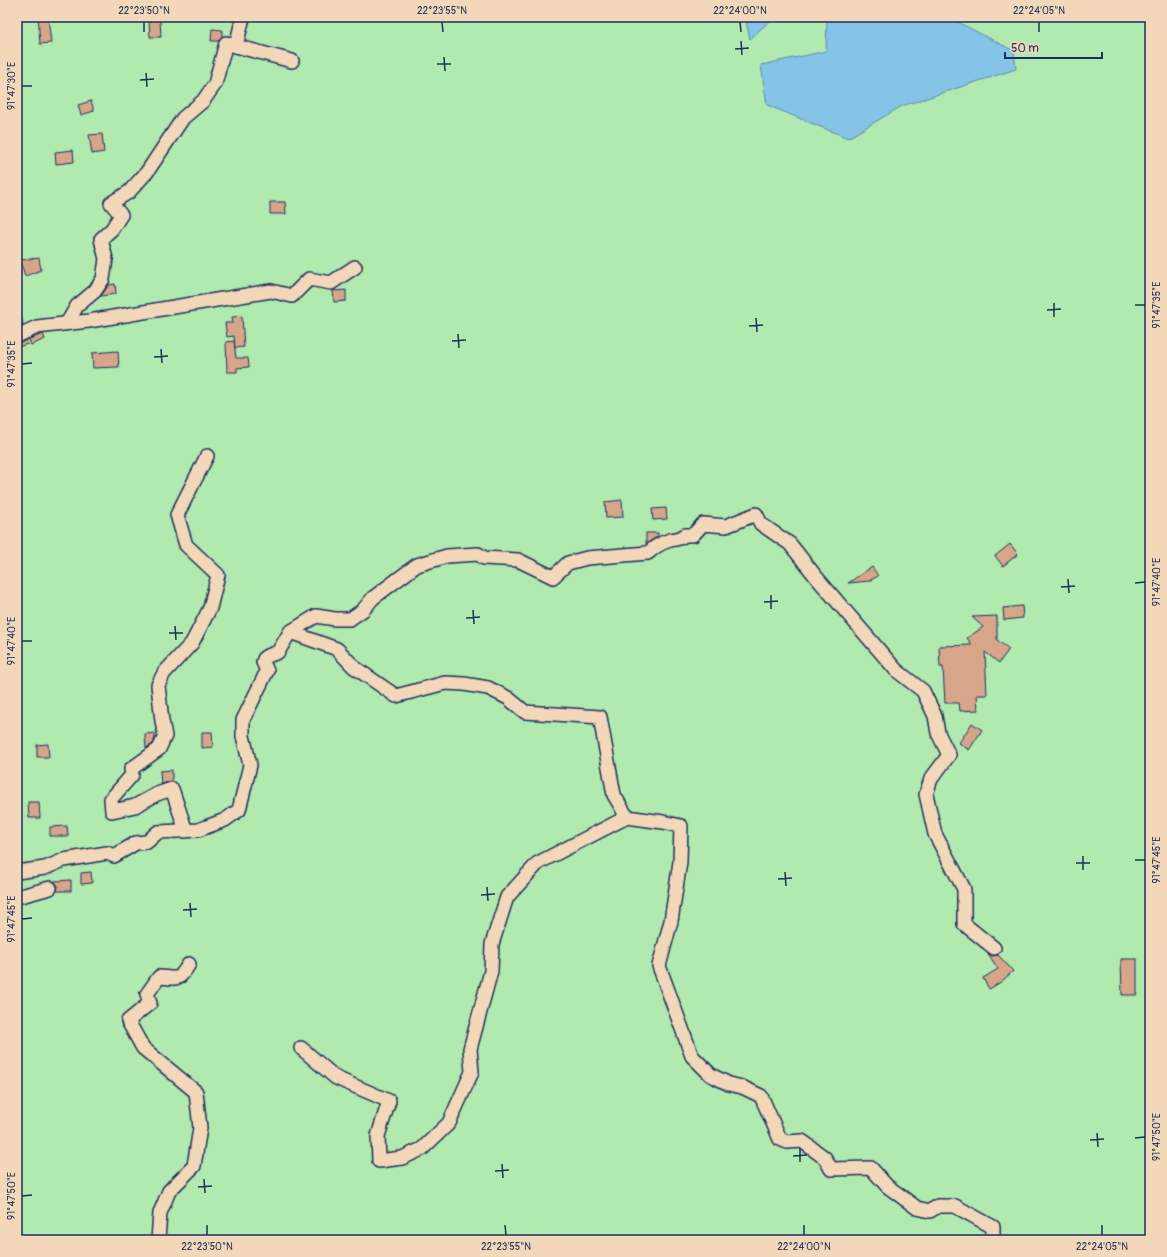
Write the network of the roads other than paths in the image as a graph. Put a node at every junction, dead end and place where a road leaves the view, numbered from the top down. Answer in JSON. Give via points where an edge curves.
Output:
{"nodes":[{"id":1,"x":243,"y":17,"type":"edge"},
{"id":2,"x":236,"y":46,"type":"junction"},
{"id":3,"x":292,"y":61,"type":"dead end"},
{"id":4,"x":355,"y":267,"type":"dead end"},
{"id":5,"x":67,"y":323,"type":"junction"},
{"id":6,"x":17,"y":336,"type":"edge"},
{"id":7,"x":208,"y":456,"type":"dead end"},
{"id":8,"x":290,"y":632,"type":"junction"},
{"id":9,"x":628,"y":817,"type":"junction"},
{"id":10,"x":186,"y":831,"type":"junction"},
{"id":11,"x":17,"y":872,"type":"edge"},
{"id":12,"x":50,"y":888,"type":"dead end"},
{"id":13,"x":17,"y":897,"type":"edge"},
{"id":14,"x":994,"y":948,"type":"dead end"},
{"id":15,"x":189,"y":964,"type":"dead end"},
{"id":16,"x":301,"y":1048,"type":"dead end"},
{"id":17,"x":158,"y":1240,"type":"edge"},
{"id":18,"x":993,"y":1240,"type":"edge"}],
"edges":[{"from":1,"to":2,"type":"street"},
{"from":2,"to":3,"type":"street"},
{"from":2,"to":5,"type":"street","via":[[226,43],[215,84],[203,101],[183,118],[142,177],[128,192],[111,203],[121,215],[112,229],[101,238],[106,259],[103,279],[95,291],[77,306]]},
{"from":4,"to":5,"type":"street","via":[[331,283],[310,279],[292,296],[270,291]]},
{"from":5,"to":6,"type":"street","via":[[37,327]]},
{"from":7,"to":10,"type":"street","via":[[177,515],[186,544],[218,575],[210,608],[192,643],[164,672],[158,685],[165,736],[159,749],[131,769],[132,775],[111,799],[112,811],[135,806],[172,789]]},
{"from":8,"to":9,"type":"street","via":[[337,649],[354,667],[396,696],[445,683],[464,684],[488,688],[508,698],[525,712],[600,717],[614,795]]},
{"from":8,"to":10,"type":"street","via":[[278,652],[266,657],[263,662],[267,671],[243,720],[242,736],[250,766],[239,810],[225,820],[198,830]]},
{"from":8,"to":14,"type":"street","via":[[316,616],[350,619],[363,610],[373,598],[418,565],[447,556],[478,554],[484,558],[518,560],[553,577],[568,563],[587,558],[648,553],[669,540],[693,535],[703,524],[726,526],[756,514],[761,524],[790,544],[896,670],[923,691],[949,755],[931,779],[926,794],[935,834],[964,889],[964,924]]},
{"from":9,"to":16,"type":"street","via":[[538,864],[507,897],[492,944],[491,971],[470,1049],[472,1072],[449,1123],[422,1149],[402,1158],[379,1161],[378,1136],[389,1101],[336,1078]]},
{"from":9,"to":18,"type":"street","via":[[681,826],[680,862],[672,914],[659,966],[692,1056],[711,1075],[761,1096],[780,1139],[787,1142],[802,1141],[825,1158],[831,1169],[871,1168],[887,1186],[917,1208],[930,1210],[938,1206],[955,1206],[993,1227]]},
{"from":10,"to":11,"type":"street","via":[[158,832],[147,842],[136,843],[114,856],[107,854],[64,860],[45,868]]},
{"from":12,"to":13,"type":"street"},
{"from":15,"to":17,"type":"street","via":[[182,976],[159,977],[147,994],[150,1004],[128,1021],[143,1048],[196,1092],[200,1128],[194,1166],[169,1192],[160,1213]]}]}
